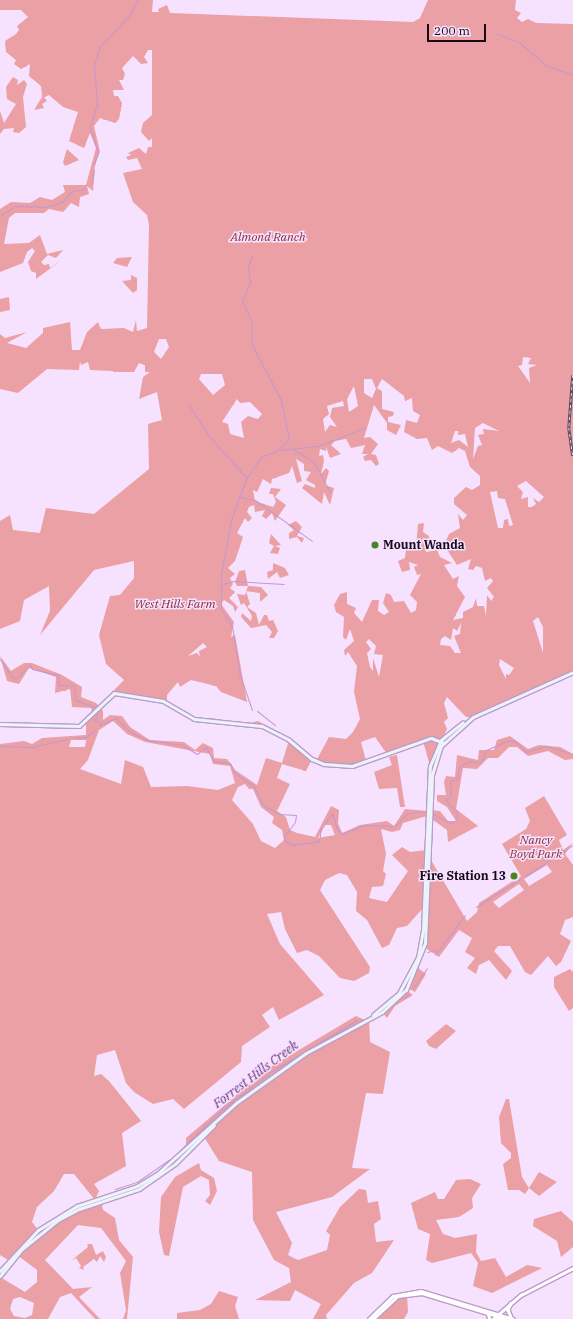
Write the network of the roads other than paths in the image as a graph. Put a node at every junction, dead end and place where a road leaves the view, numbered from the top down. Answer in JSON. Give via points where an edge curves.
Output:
{"nodes":[{"id":1,"x":573,"y":672,"type":"edge"},
{"id":2,"x":0,"y":724,"type":"edge"},
{"id":3,"x":442,"y":742,"type":"junction"},
{"id":4,"x":218,"y":1120,"type":"junction"},
{"id":5,"x":573,"y":1268,"type":"edge"},
{"id":6,"x":0,"y":1271,"type":"edge"},
{"id":7,"x":0,"y":1276,"type":"edge"},
{"id":8,"x":511,"y":1303,"type":"junction"},
{"id":9,"x":487,"y":1311,"type":"junction"},
{"id":10,"x":499,"y":1313,"type":"junction"},
{"id":11,"x":369,"y":1319,"type":"edge"},
{"id":12,"x":373,"y":1319,"type":"edge"},
{"id":13,"x":493,"y":1319,"type":"edge"},
{"id":14,"x":506,"y":1319,"type":"edge"},
{"id":15,"x":513,"y":1319,"type":"edge"}],
"edges":[{"from":1,"to":3,"type":"main road","via":[[467,721]]},
{"from":2,"to":3,"type":"main road","via":[[79,726],[114,693],[163,701],[194,719],[262,726],[289,740],[324,764],[352,766],[431,738]]},
{"from":3,"to":4,"type":"main road","via":[[430,766],[423,932],[418,958],[399,993],[369,1018],[306,1053]]},
{"from":4,"to":6,"type":"main road","via":[[144,1182],[77,1206],[42,1227]]},
{"from":4,"to":7,"type":"main road","via":[[175,1164],[143,1186],[79,1209],[47,1227],[22,1249]]},
{"from":5,"to":8,"type":"street"},
{"from":8,"to":10,"type":"street"},
{"from":8,"to":15,"type":"street","via":[[508,1310]]},
{"from":9,"to":10,"type":"street"},
{"from":9,"to":12,"type":"street","via":[[413,1294],[386,1304]]},
{"from":9,"to":13,"type":"street"},
{"from":10,"to":11,"type":"street","via":[[430,1292],[410,1291],[393,1296]]},
{"from":10,"to":13,"type":"street"},
{"from":10,"to":14,"type":"street"},
{"from":10,"to":15,"type":"street"},
{"from":13,"to":14,"type":"street"}]}
